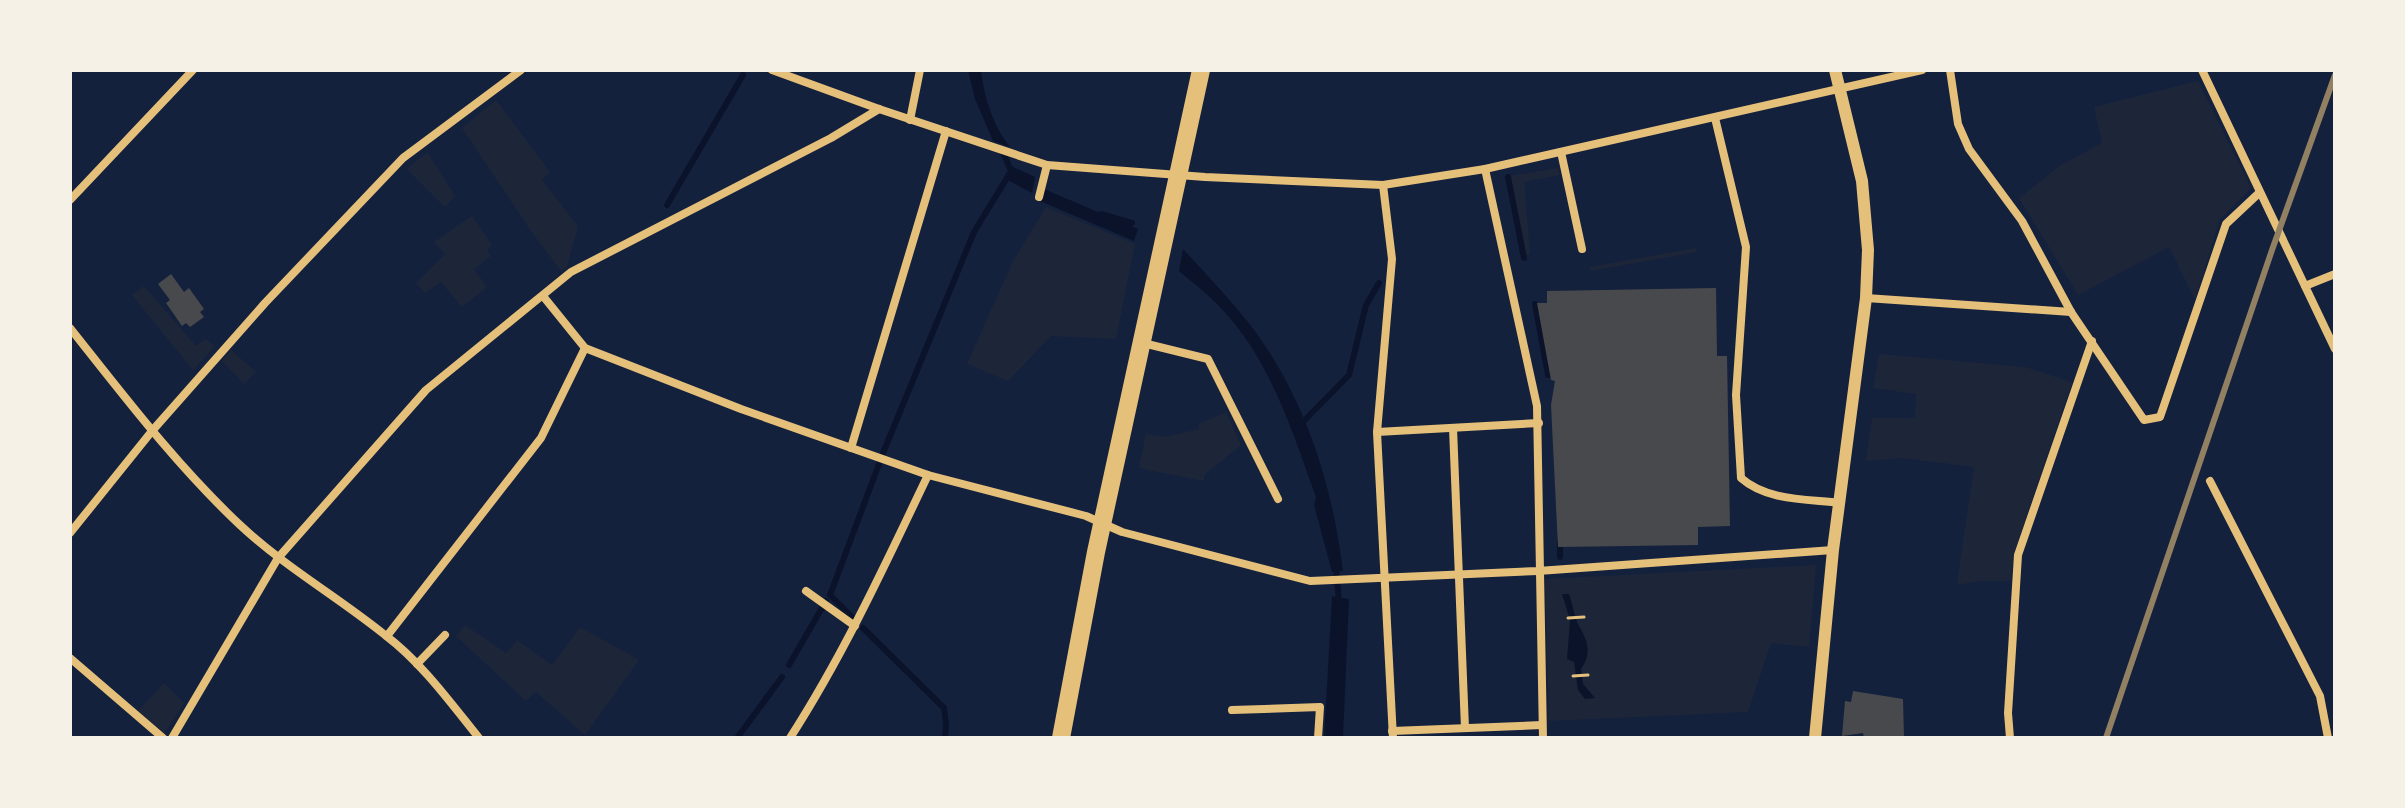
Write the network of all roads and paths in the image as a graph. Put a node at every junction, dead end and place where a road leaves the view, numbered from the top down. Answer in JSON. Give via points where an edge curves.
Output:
{"nodes":[{"id":1,"x":193,"y":70,"type":"edge"},
{"id":2,"x":521,"y":70,"type":"edge"},
{"id":3,"x":772,"y":70,"type":"edge"},
{"id":4,"x":920,"y":70,"type":"edge"},
{"id":5,"x":1201,"y":70,"type":"edge"},
{"id":6,"x":1835,"y":70,"type":"edge"},
{"id":7,"x":1922,"y":70,"type":"edge"},
{"id":8,"x":1950,"y":70,"type":"edge"},
{"id":9,"x":2202,"y":70,"type":"edge"},
{"id":10,"x":1839,"y":91,"type":"junction"},
{"id":11,"x":879,"y":109,"type":"junction"},
{"id":12,"x":1715,"y":118,"type":"junction"},
{"id":13,"x":910,"y":120,"type":"junction"},
{"id":14,"x":946,"y":131,"type":"junction"},
{"id":15,"x":1561,"y":152,"type":"junction"},
{"id":16,"x":1047,"y":165,"type":"junction"},
{"id":17,"x":1485,"y":169,"type":"junction"},
{"id":18,"x":1179,"y":174,"type":"junction"},
{"id":19,"x":1383,"y":185,"type":"junction"},
{"id":20,"x":2259,"y":193,"type":"junction"},
{"id":21,"x":1039,"y":197,"type":"dead end"},
{"id":22,"x":70,"y":200,"type":"edge"},
{"id":23,"x":1582,"y":249,"type":"dead end"},
{"id":24,"x":2335,"y":274,"type":"edge"},
{"id":25,"x":2305,"y":286,"type":"junction"},
{"id":26,"x":543,"y":296,"type":"junction"},
{"id":27,"x":1866,"y":298,"type":"junction"},
{"id":28,"x":2071,"y":312,"type":"junction"},
{"id":29,"x":70,"y":328,"type":"edge"},
{"id":30,"x":2092,"y":341,"type":"junction"},
{"id":31,"x":1143,"y":343,"type":"junction"},
{"id":32,"x":585,"y":348,"type":"junction"},
{"id":33,"x":2335,"y":349,"type":"edge"},
{"id":34,"x":1539,"y":423,"type":"junction"},
{"id":35,"x":1453,"y":428,"type":"junction"},
{"id":36,"x":152,"y":431,"type":"junction"},
{"id":37,"x":1377,"y":432,"type":"junction"},
{"id":38,"x":851,"y":448,"type":"junction"},
{"id":39,"x":928,"y":475,"type":"junction"},
{"id":40,"x":2210,"y":481,"type":"dead end"},
{"id":41,"x":1278,"y":499,"type":"dead end"},
{"id":42,"x":1840,"y":503,"type":"junction"},
{"id":43,"x":1103,"y":524,"type":"junction"},
{"id":44,"x":70,"y":533,"type":"edge"},
{"id":45,"x":1833,"y":550,"type":"junction"},
{"id":46,"x":278,"y":558,"type":"junction"},
{"id":47,"x":1538,"y":571,"type":"junction"},
{"id":48,"x":1460,"y":573,"type":"junction"},
{"id":49,"x":1384,"y":578,"type":"junction"},
{"id":50,"x":806,"y":591,"type":"dead end"},
{"id":51,"x":1584,"y":617,"type":"dead end"},
{"id":52,"x":1568,"y":618,"type":"dead end"},
{"id":53,"x":855,"y":626,"type":"junction"},
{"id":54,"x":445,"y":635,"type":"dead end"},
{"id":55,"x":387,"y":636,"type":"junction"},
{"id":56,"x":70,"y":658,"type":"edge"},
{"id":57,"x":417,"y":664,"type":"junction"},
{"id":58,"x":1588,"y":675,"type":"dead end"},
{"id":59,"x":1573,"y":676,"type":"dead end"},
{"id":60,"x":1232,"y":710,"type":"dead end"},
{"id":61,"x":1542,"y":725,"type":"junction"},
{"id":62,"x":1465,"y":728,"type":"junction"},
{"id":63,"x":1392,"y":735,"type":"edge"},
{"id":64,"x":163,"y":738,"type":"edge"},
{"id":65,"x":172,"y":738,"type":"edge"},
{"id":66,"x":479,"y":738,"type":"edge"},
{"id":67,"x":790,"y":738,"type":"edge"},
{"id":68,"x":1061,"y":738,"type":"edge"},
{"id":69,"x":1318,"y":738,"type":"edge"},
{"id":70,"x":1543,"y":738,"type":"edge"},
{"id":71,"x":1815,"y":738,"type":"edge"},
{"id":72,"x":2010,"y":738,"type":"edge"},
{"id":73,"x":2328,"y":738,"type":"edge"}],
"edges":[{"from":1,"to":22,"type":"street"},
{"from":2,"to":36,"type":"street","via":[[403,158]]},
{"from":3,"to":11,"type":"street"},
{"from":4,"to":13,"type":"street"},
{"from":5,"to":18,"type":"highway"},
{"from":6,"to":10,"type":"street"},
{"from":7,"to":10,"type":"street"},
{"from":8,"to":28,"type":"street","via":[[1958,124],[1969,149],[2022,221]]},
{"from":9,"to":20,"type":"street"},
{"from":10,"to":12,"type":"street"},
{"from":10,"to":27,"type":"street","via":[[1862,181]]},
{"from":11,"to":13,"type":"street"},
{"from":11,"to":26,"type":"street","via":[[571,272]]},
{"from":12,"to":15,"type":"street"},
{"from":12,"to":42,"type":"street","via":[[1746,247],[1736,395],[1741,478],[1771,495]]},
{"from":13,"to":14,"type":"street"},
{"from":14,"to":16,"type":"street"},
{"from":14,"to":38,"type":"street"},
{"from":15,"to":17,"type":"street"},
{"from":15,"to":23,"type":"street"},
{"from":16,"to":18,"type":"street"},
{"from":16,"to":21,"type":"street"},
{"from":17,"to":19,"type":"street"},
{"from":17,"to":34,"type":"street"},
{"from":18,"to":19,"type":"street"},
{"from":18,"to":31,"type":"highway"},
{"from":19,"to":37,"type":"street","via":[[1392,259]]},
{"from":20,"to":25,"type":"street"},
{"from":20,"to":30,"type":"street","via":[[2226,224],[2160,417],[2144,420]]},
{"from":24,"to":25,"type":"street"},
{"from":25,"to":33,"type":"street"},
{"from":26,"to":32,"type":"street"},
{"from":26,"to":46,"type":"street","via":[[426,390]]},
{"from":27,"to":28,"type":"street"},
{"from":27,"to":42,"type":"street"},
{"from":28,"to":30,"type":"street"},
{"from":29,"to":36,"type":"street"},
{"from":30,"to":72,"type":"street","via":[[2018,555]]},
{"from":31,"to":41,"type":"street","via":[[1208,359]]},
{"from":31,"to":43,"type":"highway"},
{"from":32,"to":38,"type":"street"},
{"from":32,"to":55,"type":"street","via":[[541,438]]},
{"from":34,"to":35,"type":"street"},
{"from":34,"to":47,"type":"street"},
{"from":35,"to":37,"type":"street"},
{"from":35,"to":48,"type":"street"},
{"from":36,"to":44,"type":"street"},
{"from":36,"to":46,"type":"street"},
{"from":37,"to":49,"type":"street"},
{"from":38,"to":39,"type":"street"},
{"from":39,"to":43,"type":"street"},
{"from":39,"to":53,"type":"street"},
{"from":40,"to":73,"type":"street","via":[[2320,696]]},
{"from":42,"to":45,"type":"street"},
{"from":43,"to":49,"type":"street","via":[[1310,581]]},
{"from":43,"to":68,"type":"highway"},
{"from":45,"to":47,"type":"street"},
{"from":45,"to":71,"type":"street"},
{"from":46,"to":55,"type":"street"},
{"from":46,"to":65,"type":"street"},
{"from":47,"to":48,"type":"street"},
{"from":47,"to":61,"type":"street"},
{"from":48,"to":49,"type":"street"},
{"from":48,"to":62,"type":"street"},
{"from":49,"to":63,"type":"street"},
{"from":50,"to":53,"type":"street"},
{"from":51,"to":52,"type":"path"},
{"from":53,"to":67,"type":"street"},
{"from":54,"to":57,"type":"street"},
{"from":55,"to":57,"type":"street"},
{"from":56,"to":64,"type":"street"},
{"from":57,"to":66,"type":"street"},
{"from":58,"to":59,"type":"path"},
{"from":60,"to":69,"type":"street","via":[[1320,707]]},
{"from":61,"to":62,"type":"street"},
{"from":61,"to":70,"type":"street"},
{"from":62,"to":63,"type":"street"}]}
